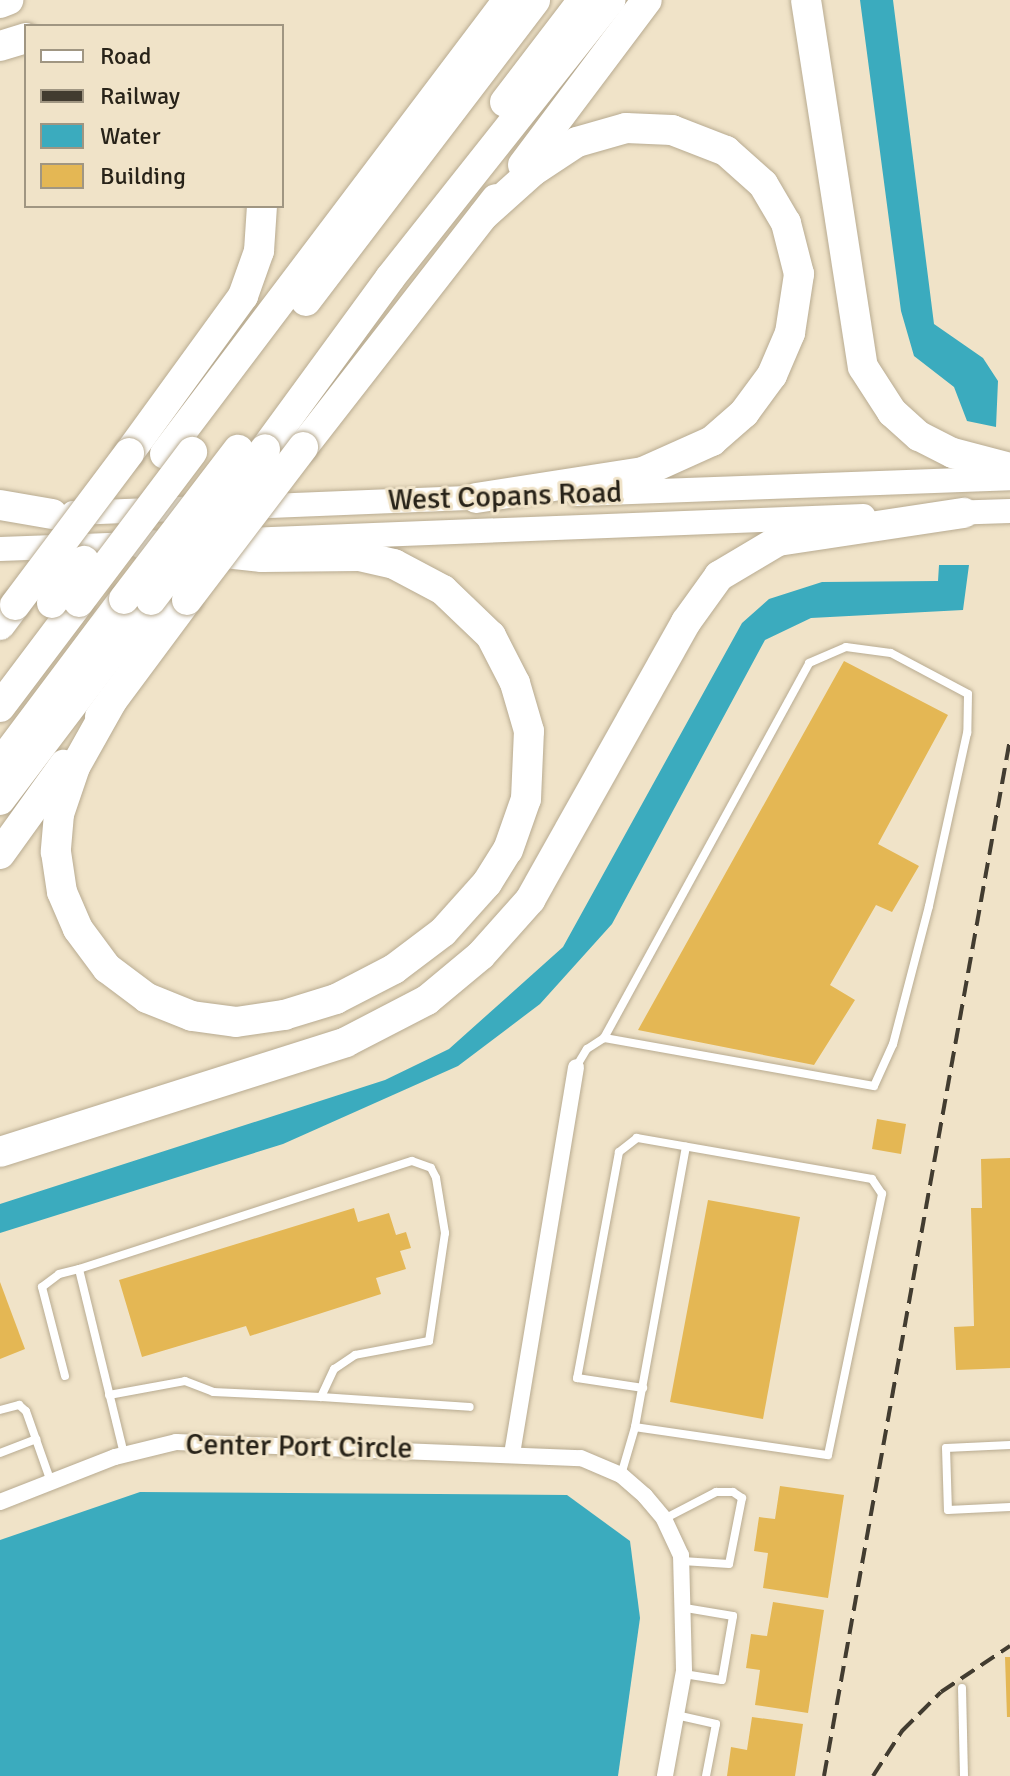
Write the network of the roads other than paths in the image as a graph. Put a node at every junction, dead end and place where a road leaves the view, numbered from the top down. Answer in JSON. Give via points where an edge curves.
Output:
{"nodes":[{"id":1,"x":8,"y":0,"type":"edge"},
{"id":2,"x":508,"y":0,"type":"edge"},
{"id":3,"x":535,"y":0,"type":"edge"},
{"id":4,"x":583,"y":0,"type":"edge"},
{"id":5,"x":610,"y":0,"type":"edge"},
{"id":6,"x":647,"y":0,"type":"edge"},
{"id":7,"x":806,"y":0,"type":"edge"},
{"id":8,"x":0,"y":3,"type":"edge"},
{"id":9,"x":24,"y":39,"type":"edge"},
{"id":10,"x":0,"y":46,"type":"edge"},
{"id":11,"x":262,"y":208,"type":"edge"},
{"id":12,"x":484,"y":215,"type":"junction"},
{"id":13,"x":251,"y":449,"type":"junction"},
{"id":14,"x":178,"y":453,"type":"junction"},
{"id":15,"x":1010,"y":468,"type":"edge"},
{"id":16,"x":1010,"y":478,"type":"edge"},
{"id":17,"x":476,"y":498,"type":"junction"},
{"id":18,"x":0,"y":505,"type":"edge"},
{"id":19,"x":1010,"y":511,"type":"edge"},
{"id":20,"x":964,"y":513,"type":"junction"},
{"id":21,"x":52,"y":514,"type":"junction"},
{"id":22,"x":0,"y":516,"type":"edge"},
{"id":23,"x":143,"y":544,"type":"junction"},
{"id":24,"x":0,"y":549,"type":"edge"},
{"id":25,"x":138,"y":600,"type":"junction"},
{"id":26,"x":66,"y":602,"type":"junction"},
{"id":27,"x":8,"y":615,"type":"edge"},
{"id":28,"x":0,"y":672,"type":"edge"},
{"id":29,"x":112,"y":701,"type":"junction"},
{"id":30,"x":0,"y":707,"type":"edge"},
{"id":31,"x":0,"y":764,"type":"edge"},
{"id":32,"x":0,"y":800,"type":"edge"},
{"id":33,"x":0,"y":854,"type":"edge"},
{"id":34,"x":604,"y":1038,"type":"junction"},
{"id":35,"x":576,"y":1067,"type":"joint"},
{"id":36,"x":686,"y":1147,"type":"junction"},
{"id":37,"x":0,"y":1152,"type":"edge"},
{"id":38,"x":79,"y":1269,"type":"junction"},
{"id":39,"x":65,"y":1376,"type":"dead end"},
{"id":40,"x":643,"y":1388,"type":"junction"},
{"id":41,"x":109,"y":1395,"type":"junction"},
{"id":42,"x":321,"y":1397,"type":"junction"},
{"id":43,"x":470,"y":1407,"type":"dead end"},
{"id":44,"x":0,"y":1410,"type":"edge"},
{"id":45,"x":635,"y":1427,"type":"junction"},
{"id":46,"x":36,"y":1439,"type":"junction"},
{"id":47,"x":1010,"y":1445,"type":"edge"},
{"id":48,"x":0,"y":1453,"type":"edge"},
{"id":49,"x":512,"y":1454,"type":"junction"},
{"id":50,"x":124,"y":1455,"type":"junction"},
{"id":51,"x":621,"y":1475,"type":"junction"},
{"id":52,"x":51,"y":1482,"type":"junction"},
{"id":53,"x":0,"y":1502,"type":"edge"},
{"id":54,"x":1010,"y":1507,"type":"edge"},
{"id":55,"x":664,"y":1519,"type":"junction"},
{"id":56,"x":682,"y":1561,"type":"junction"},
{"id":57,"x":685,"y":1608,"type":"junction"},
{"id":58,"x":684,"y":1674,"type":"junction"},
{"id":59,"x":962,"y":1688,"type":"dead end"},
{"id":60,"x":676,"y":1715,"type":"junction"},
{"id":61,"x":665,"y":1776,"type":"edge"},
{"id":62,"x":706,"y":1776,"type":"edge"},
{"id":63,"x":964,"y":1776,"type":"edge"}],
"edges":[{"from":1,"to":8,"type":"highway"},
{"from":2,"to":14,"type":"highway"},
{"from":3,"to":14,"type":"highway"},
{"from":4,"to":13,"type":"highway"},
{"from":5,"to":13,"type":"highway"},
{"from":6,"to":12,"type":"highway"},
{"from":7,"to":15,"type":"highway","via":[[863,367],[892,412],[919,436],[953,453]]},
{"from":9,"to":10,"type":"highway"},
{"from":11,"to":27,"type":"highway","bridge":true,"via":[[259,251],[243,296]]},
{"from":12,"to":17,"type":"highway","via":[[540,165],[577,142],[626,128],[672,130],[726,151],[763,184],[789,230],[799,274],[790,333],[772,375],[744,413],[712,441],[643,472]]},
{"from":12,"to":29,"type":"highway","bridge":true},
{"from":13,"to":25,"type":"highway","bridge":true},
{"from":14,"to":26,"type":"highway","bridge":true},
{"from":16,"to":17,"type":"main road","name":"West Copans Road"},
{"from":17,"to":21,"type":"main road","name":"West Copans Road"},
{"from":18,"to":21,"type":"highway"},
{"from":19,"to":20,"type":"main road","name":"West Copans Road"},
{"from":20,"to":23,"type":"main road","name":"West Copans Road"},
{"from":20,"to":37,"type":"highway","via":[[778,541],[719,576],[686,622],[530,900],[481,955],[427,1000],[346,1042]]},
{"from":21,"to":22,"type":"main road","name":"West Copans Road"},
{"from":23,"to":24,"type":"main road","name":"West Copans Road"},
{"from":23,"to":29,"type":"highway","via":[[262,557],[360,556],[403,568],[443,590],[491,636],[515,683],[529,731],[526,799],[508,850],[487,883],[443,932],[394,969],[336,999],[284,1015],[236,1022],[192,1016],[147,998],[107,968],[82,936],[62,892],[56,852],[59,814],[70,778]]},
{"from":25,"to":31,"type":"highway"},
{"from":25,"to":32,"type":"highway"},
{"from":26,"to":28,"type":"highway"},
{"from":26,"to":30,"type":"highway"},
{"from":29,"to":33,"type":"highway"},
{"from":34,"to":34,"type":"lane","via":[[809,663],[846,647],[891,653],[968,694],[967,733],[929,906],[893,1044],[874,1086]]},
{"from":34,"to":35,"type":"lane","via":[[587,1049]]},
{"from":35,"to":49,"type":"street"},
{"from":36,"to":40,"type":"lane"},
{"from":36,"to":40,"type":"lane","via":[[637,1138],[619,1152],[577,1378]]},
{"from":36,"to":45,"type":"lane","via":[[872,1179],[882,1194],[828,1455]]},
{"from":38,"to":39,"type":"lane","via":[[45,1280],[42,1287]]},
{"from":38,"to":41,"type":"lane"},
{"from":38,"to":42,"type":"lane","via":[[412,1161],[431,1168],[445,1233],[429,1341],[355,1355],[334,1369]]},
{"from":40,"to":45,"type":"lane"},
{"from":41,"to":42,"type":"lane","via":[[185,1381],[213,1392]]},
{"from":41,"to":50,"type":"lane"},
{"from":42,"to":43,"type":"lane"},
{"from":44,"to":46,"type":"lane","via":[[19,1405]]},
{"from":45,"to":51,"type":"lane"},
{"from":46,"to":48,"type":"lane"},
{"from":46,"to":52,"type":"lane"},
{"from":47,"to":54,"type":"lane","via":[[946,1448],[948,1510]]},
{"from":49,"to":50,"type":"street","name":"Center Port Circle","via":[[176,1442]]},
{"from":49,"to":51,"type":"street","name":"Center Port Circle","via":[[581,1458]]},
{"from":50,"to":52,"type":"street","name":"Center Port Circle"},
{"from":51,"to":55,"type":"street","name":"Center Port Circle"},
{"from":52,"to":53,"type":"street","name":"Center Port Circle"},
{"from":55,"to":56,"type":"street","name":"Center Port Circle"},
{"from":55,"to":56,"type":"lane","via":[[716,1492],[742,1498],[729,1564]]},
{"from":56,"to":57,"type":"street","name":"Center Port Circle"},
{"from":57,"to":58,"type":"street","name":"Center Port Circle"},
{"from":57,"to":58,"type":"lane","via":[[733,1616],[722,1680]]},
{"from":58,"to":60,"type":"street","name":"Center Port Circle"},
{"from":59,"to":63,"type":"lane"},
{"from":60,"to":61,"type":"street","name":"Center Port Circle"},
{"from":60,"to":62,"type":"lane","via":[[716,1724]]}]}
